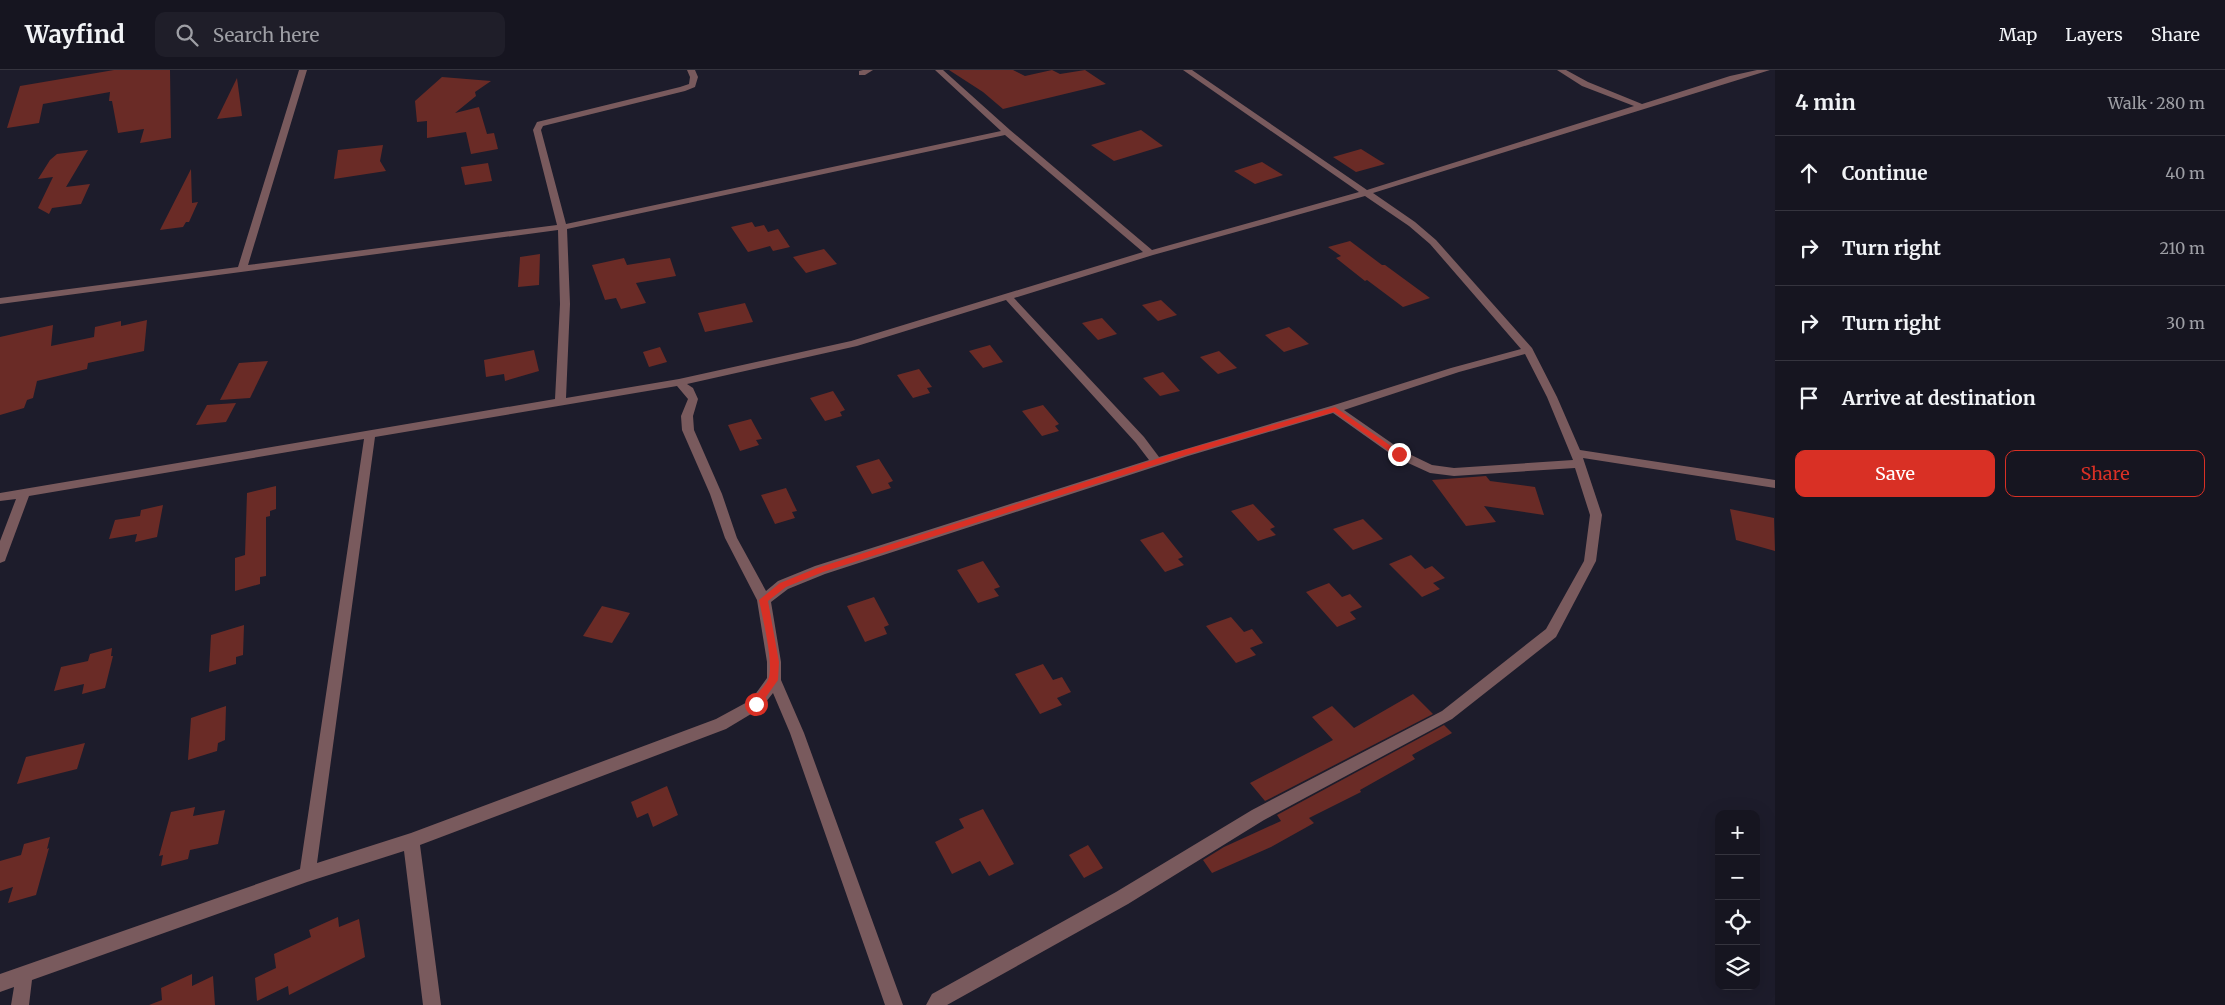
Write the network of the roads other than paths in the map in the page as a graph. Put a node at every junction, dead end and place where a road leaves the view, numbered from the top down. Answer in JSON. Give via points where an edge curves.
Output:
{"nodes":[{"id":1,"x":303,"y":70,"type":"edge"},
{"id":2,"x":691,"y":70,"type":"edge"},
{"id":3,"x":939,"y":70,"type":"edge"},
{"id":4,"x":1187,"y":70,"type":"edge"},
{"id":5,"x":1561,"y":70,"type":"edge"},
{"id":6,"x":1766,"y":70,"type":"edge"},
{"id":7,"x":1642,"y":107,"type":"junction"},
{"id":8,"x":1007,"y":132,"type":"junction"},
{"id":9,"x":1365,"y":193,"type":"junction"},
{"id":10,"x":562,"y":227,"type":"junction"},
{"id":11,"x":1150,"y":253,"type":"junction"},
{"id":12,"x":243,"y":267,"type":"junction"},
{"id":13,"x":1007,"y":296,"type":"junction"},
{"id":14,"x":0,"y":301,"type":"edge"},
{"id":15,"x":1528,"y":350,"type":"junction"},
{"id":16,"x":679,"y":382,"type":"junction"},
{"id":17,"x":560,"y":401,"type":"junction"},
{"id":18,"x":1335,"y":410,"type":"junction"},
{"id":19,"x":370,"y":434,"type":"junction"},
{"id":20,"x":1577,"y":458,"type":"junction"},
{"id":21,"x":1157,"y":462,"type":"junction"},
{"id":22,"x":1775,"y":484,"type":"edge"},
{"id":23,"x":24,"y":493,"type":"junction"},
{"id":24,"x":0,"y":497,"type":"edge"},
{"id":25,"x":0,"y":558,"type":"edge"},
{"id":26,"x":764,"y":600,"type":"junction"},
{"id":27,"x":774,"y":680,"type":"junction"},
{"id":28,"x":411,"y":841,"type":"junction"},
{"id":29,"x":307,"y":874,"type":"junction"},
{"id":30,"x":24,"y":974,"type":"junction"},
{"id":31,"x":0,"y":983,"type":"edge"},
{"id":32,"x":20,"y":1005,"type":"edge"},
{"id":33,"x":432,"y":1005,"type":"edge"},
{"id":34,"x":894,"y":1005,"type":"edge"},
{"id":35,"x":935,"y":1005,"type":"edge"}],
"edges":[{"from":1,"to":12,"type":"street"},
{"from":2,"to":10,"type":"street","via":[[692,84],[682,89],[540,124],[537,130]]},
{"from":3,"to":8,"type":"street"},
{"from":4,"to":9,"type":"street"},
{"from":5,"to":7,"type":"street","via":[[1585,84]]},
{"from":6,"to":7,"type":"street"},
{"from":7,"to":9,"type":"street"},
{"from":8,"to":10,"type":"street"},
{"from":8,"to":11,"type":"street"},
{"from":9,"to":11,"type":"street"},
{"from":9,"to":15,"type":"street","via":[[1433,242]]},
{"from":10,"to":12,"type":"street"},
{"from":10,"to":17,"type":"street","via":[[565,304]]},
{"from":11,"to":13,"type":"street"},
{"from":12,"to":14,"type":"street"},
{"from":13,"to":16,"type":"street","via":[[853,344]]},
{"from":13,"to":21,"type":"street"},
{"from":15,"to":18,"type":"street","via":[[1455,370]]},
{"from":15,"to":20,"type":"street"},
{"from":16,"to":17,"type":"street"},
{"from":16,"to":26,"type":"street","via":[[693,399],[687,416],[688,430],[731,538]]},
{"from":17,"to":19,"type":"street"},
{"from":18,"to":20,"type":"street","via":[[1399,454],[1430,470],[1454,472]]},
{"from":18,"to":21,"type":"street"},
{"from":19,"to":23,"type":"street"},
{"from":19,"to":29,"type":"street"},
{"from":20,"to":22,"type":"street"},
{"from":20,"to":35,"type":"street","via":[[1596,515],[1590,561],[1551,633],[1446,714],[1258,815],[1122,898],[938,1000]]},
{"from":21,"to":26,"type":"street","via":[[820,570],[783,585]]},
{"from":23,"to":24,"type":"street"},
{"from":23,"to":25,"type":"street"},
{"from":26,"to":27,"type":"street"},
{"from":27,"to":28,"type":"street","via":[[756,704],[721,724]]},
{"from":27,"to":34,"type":"street"},
{"from":28,"to":29,"type":"street"},
{"from":28,"to":33,"type":"street"},
{"from":29,"to":30,"type":"street"},
{"from":30,"to":31,"type":"street"},
{"from":30,"to":32,"type":"street"}]}
